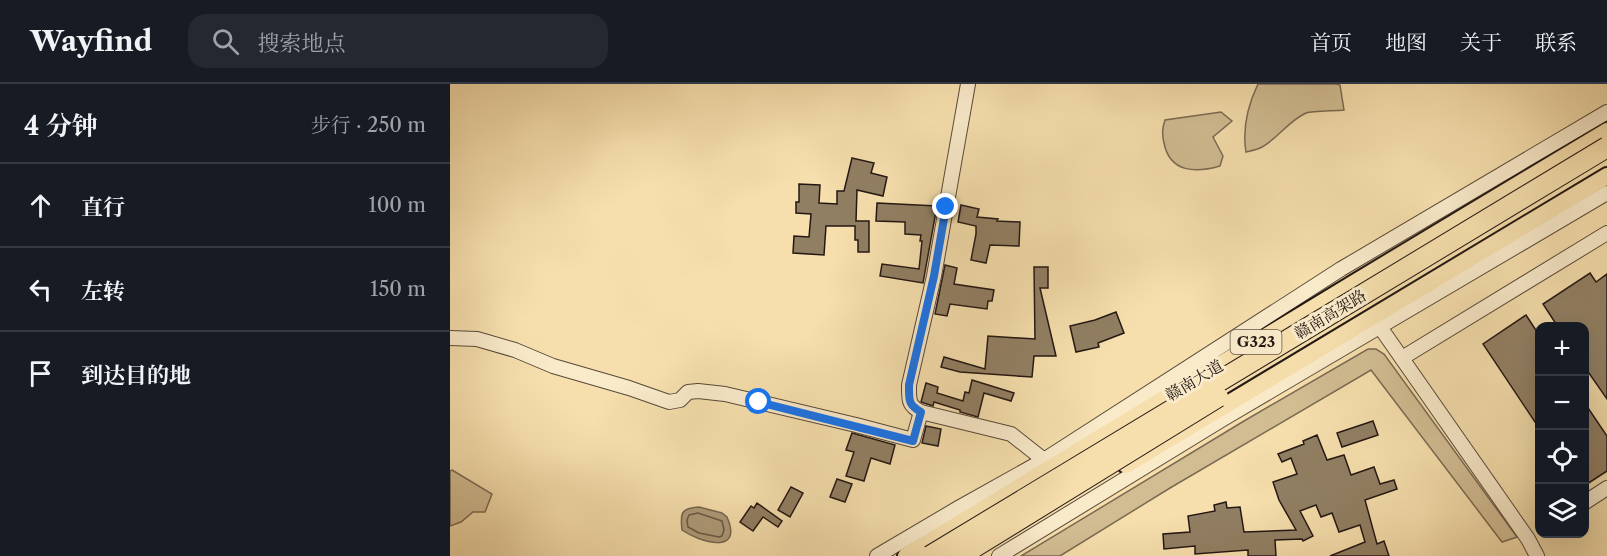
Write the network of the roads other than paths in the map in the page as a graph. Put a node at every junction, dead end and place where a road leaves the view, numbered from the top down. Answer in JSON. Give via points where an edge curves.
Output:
{"nodes":[{"id":1,"x":968,"y":84,"type":"edge"},
{"id":2,"x":1607,"y":112,"type":"edge"},
{"id":3,"x":1607,"y":131,"type":"edge"},
{"id":4,"x":1607,"y":147,"type":"edge"},
{"id":5,"x":1607,"y":161,"type":"edge"},
{"id":6,"x":1607,"y":176,"type":"edge"},
{"id":7,"x":1607,"y":193,"type":"edge"},
{"id":8,"x":1607,"y":233,"type":"edge"},
{"id":9,"x":1380,"y":327,"type":"junction"},
{"id":10,"x":450,"y":338,"type":"edge"},
{"id":11,"x":1402,"y":358,"type":"junction"},
{"id":12,"x":921,"y":412,"type":"junction"},
{"id":13,"x":1044,"y":460,"type":"junction"},
{"id":14,"x":1607,"y":488,"type":"edge"},
{"id":15,"x":1589,"y":500,"type":"edge"},
{"id":16,"x":951,"y":528,"type":"junction"},
{"id":17,"x":1534,"y":536,"type":"edge"},
{"id":18,"x":900,"y":552,"type":"edge"},
{"id":19,"x":877,"y":556,"type":"edge"},
{"id":20,"x":930,"y":556,"type":"edge"},
{"id":21,"x":960,"y":556,"type":"edge"},
{"id":22,"x":970,"y":556,"type":"edge"},
{"id":23,"x":977,"y":556,"type":"edge"},
{"id":24,"x":999,"y":556,"type":"edge"},
{"id":25,"x":1537,"y":556,"type":"edge"}],
"edges":[{"from":1,"to":12,"type":"street","via":[[934,276],[909,385],[909,401]]},
{"from":2,"to":13,"type":"street","via":[[1341,269]]},
{"from":3,"to":16,"type":"main road","name":"赣南大道","number":"G323"},
{"from":4,"to":20,"type":"highway","name":"赣南高架路","bridge":true},
{"from":5,"to":21,"type":"highway","name":"赣南高架路","bridge":true},
{"from":6,"to":23,"type":"main road","number":"G323"},
{"from":7,"to":9,"type":"street"},
{"from":8,"to":11,"type":"street"},
{"from":9,"to":11,"type":"street"},
{"from":9,"to":24,"type":"street"},
{"from":10,"to":12,"type":"street","via":[[477,339],[515,350],[553,366],[669,402],[680,400],[688,392],[724,394],[913,441]]},
{"from":11,"to":17,"type":"street"},
{"from":12,"to":13,"type":"street","via":[[1011,434]]},
{"from":13,"to":18,"type":"street"},
{"from":14,"to":15,"type":"street"},
{"from":16,"to":18,"type":"main road","name":"赣南大道","number":"G323"},
{"from":16,"to":22,"type":"main road"},
{"from":17,"to":25,"type":"street"},
{"from":18,"to":19,"type":"street"}]}
